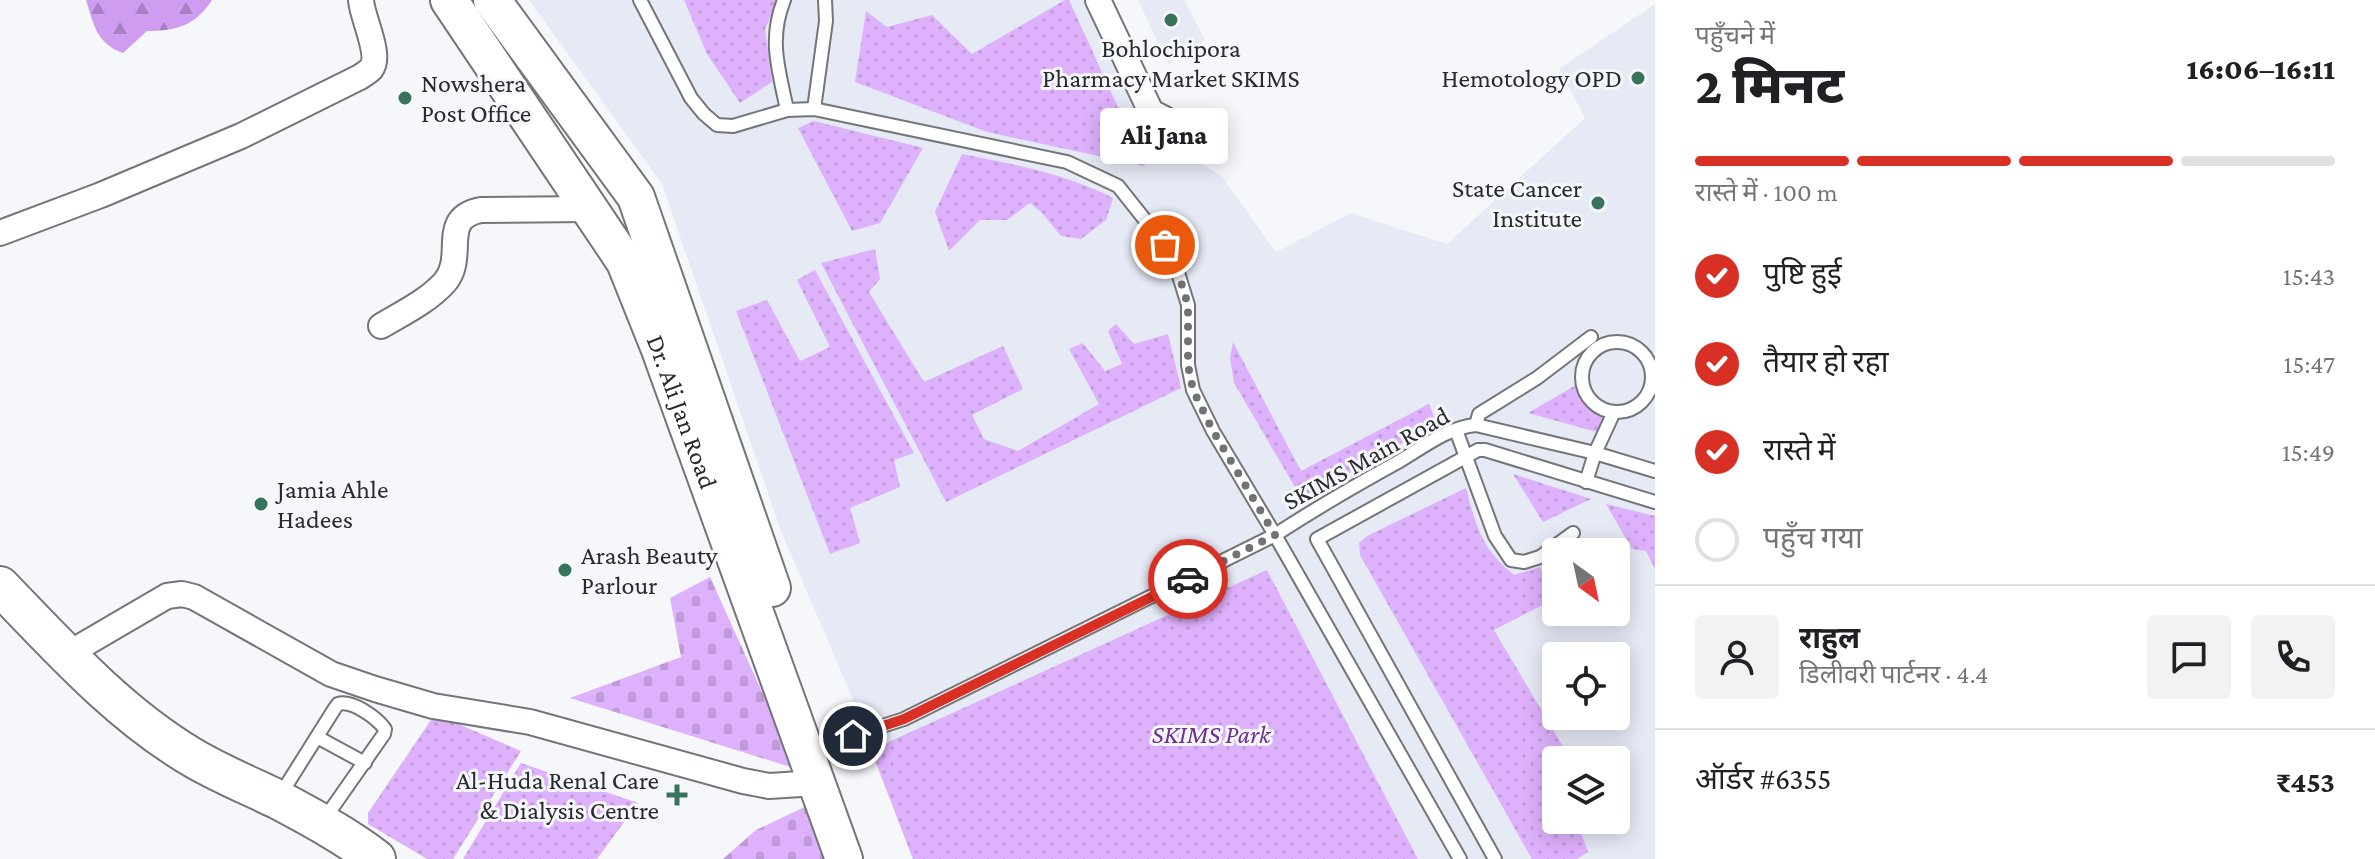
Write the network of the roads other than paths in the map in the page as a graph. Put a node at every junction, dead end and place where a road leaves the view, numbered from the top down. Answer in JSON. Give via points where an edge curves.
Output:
{"nodes":[{"id":1,"x":361,"y":0,"type":"edge"},
{"id":2,"x":449,"y":0,"type":"edge"},
{"id":3,"x":492,"y":0,"type":"edge"},
{"id":4,"x":640,"y":0,"type":"edge"},
{"id":5,"x":784,"y":0,"type":"edge"},
{"id":6,"x":825,"y":0,"type":"edge"},
{"id":7,"x":1098,"y":0,"type":"edge"},
{"id":8,"x":814,"y":109,"type":"junction"},
{"id":9,"x":787,"y":110,"type":"junction"},
{"id":10,"x":1178,"y":126,"type":"dead end"},
{"id":11,"x":589,"y":209,"type":"junction"},
{"id":12,"x":0,"y":233,"type":"edge"},
{"id":13,"x":639,"y":253,"type":"junction"},
{"id":14,"x":381,"y":326,"type":"dead end"},
{"id":15,"x":1591,"y":337,"type":"dead end"},
{"id":16,"x":1614,"y":412,"type":"junction"},
{"id":17,"x":1476,"y":425,"type":"junction"},
{"id":18,"x":1456,"y":430,"type":"junction"},
{"id":19,"x":1595,"y":453,"type":"junction"},
{"id":20,"x":1465,"y":455,"type":"junction"},
{"id":21,"x":1655,"y":471,"type":"edge"},
{"id":22,"x":1586,"y":482,"type":"junction"},
{"id":23,"x":1655,"y":502,"type":"edge"},
{"id":24,"x":1573,"y":533,"type":"dead end"},
{"id":25,"x":1275,"y":535,"type":"junction"},
{"id":26,"x":0,"y":586,"type":"edge"},
{"id":27,"x":66,"y":655,"type":"junction"},
{"id":28,"x":317,"y":737,"type":"junction"},
{"id":29,"x":827,"y":744,"type":"junction"},
{"id":30,"x":365,"y":763,"type":"junction"},
{"id":31,"x":817,"y":783,"type":"junction"},
{"id":32,"x":278,"y":800,"type":"junction"},
{"id":33,"x":321,"y":823,"type":"junction"},
{"id":34,"x":376,"y":859,"type":"edge"},
{"id":35,"x":844,"y":859,"type":"edge"},
{"id":36,"x":868,"y":859,"type":"edge"},
{"id":37,"x":1460,"y":859,"type":"edge"},
{"id":38,"x":1495,"y":859,"type":"edge"}],
"edges":[{"from":1,"to":12,"type":"street","via":[[375,55],[372,68],[360,77],[241,136]]},
{"from":2,"to":11,"type":"main road","name":"Dr. Ali Jan Road"},
{"from":3,"to":13,"type":"main road","name":"Dr. Ali Jan Road","via":[[636,197]]},
{"from":4,"to":9,"type":"lane","via":[[691,98],[717,125],[733,126]]},
{"from":5,"to":9,"type":"lane","via":[[775,52]]},
{"from":6,"to":8,"type":"lane"},
{"from":7,"to":10,"type":"street","via":[[1151,112]]},
{"from":8,"to":9,"type":"lane"},
{"from":8,"to":25,"type":"lane","via":[[1067,162],[1118,186],[1175,263],[1188,305],[1193,390]]},
{"from":11,"to":13,"type":"main road","name":"Dr. Ali Jan Road"},
{"from":11,"to":14,"type":"street","via":[[469,212],[455,231],[456,252],[446,280]]},
{"from":13,"to":29,"type":"main road","name":"Dr. Ali Jan Road"},
{"from":13,"to":31,"type":"main road","name":"Dr. Ali Jan Road","via":[[659,347]]},
{"from":15,"to":17,"type":"lane","via":[[1479,414]]},
{"from":16,"to":16,"type":"lane","via":[[1594,403],[1582,384],[1585,361],[1613,342],[1644,354],[1652,376],[1645,398],[1626,411]]},
{"from":16,"to":19,"type":"lane"},
{"from":17,"to":18,"type":"lane","name":"SKIMS Main Road"},
{"from":17,"to":19,"type":"lane","name":"SKIMS Main Road"},
{"from":18,"to":20,"type":"lane"},
{"from":18,"to":25,"type":"lane","name":"SKIMS Main Road"},
{"from":19,"to":21,"type":"lane","name":"SKIMS Main Road"},
{"from":19,"to":22,"type":"lane"},
{"from":20,"to":22,"type":"lane","name":"SKIMS Main Road","via":[[1485,450]]},
{"from":20,"to":24,"type":"lane","via":[[1495,536],[1511,560],[1540,557]]},
{"from":20,"to":38,"type":"lane","name":"SKIMS Main Road","via":[[1317,539]]},
{"from":22,"to":23,"type":"lane","name":"SKIMS Main Road"},
{"from":25,"to":29,"type":"lane","via":[[904,719]]},
{"from":25,"to":37,"type":"lane","name":"SKIMS Main Road"},
{"from":26,"to":27,"type":"highway"},
{"from":27,"to":31,"type":"street","via":[[167,596],[182,594],[331,674],[433,706],[530,722],[743,781],[769,786]]},
{"from":27,"to":32,"type":"highway","via":[[156,734]]},
{"from":28,"to":30,"type":"lane"},
{"from":28,"to":30,"type":"lane","via":[[338,704],[347,702],[385,729]]},
{"from":28,"to":32,"type":"lane"},
{"from":29,"to":36,"type":"main road","name":"Dr. Ali Jan Road"},
{"from":30,"to":33,"type":"lane"},
{"from":31,"to":35,"type":"main road","name":"Dr. Ali Jan Road"},
{"from":32,"to":33,"type":"highway"},
{"from":33,"to":34,"type":"highway"}]}
